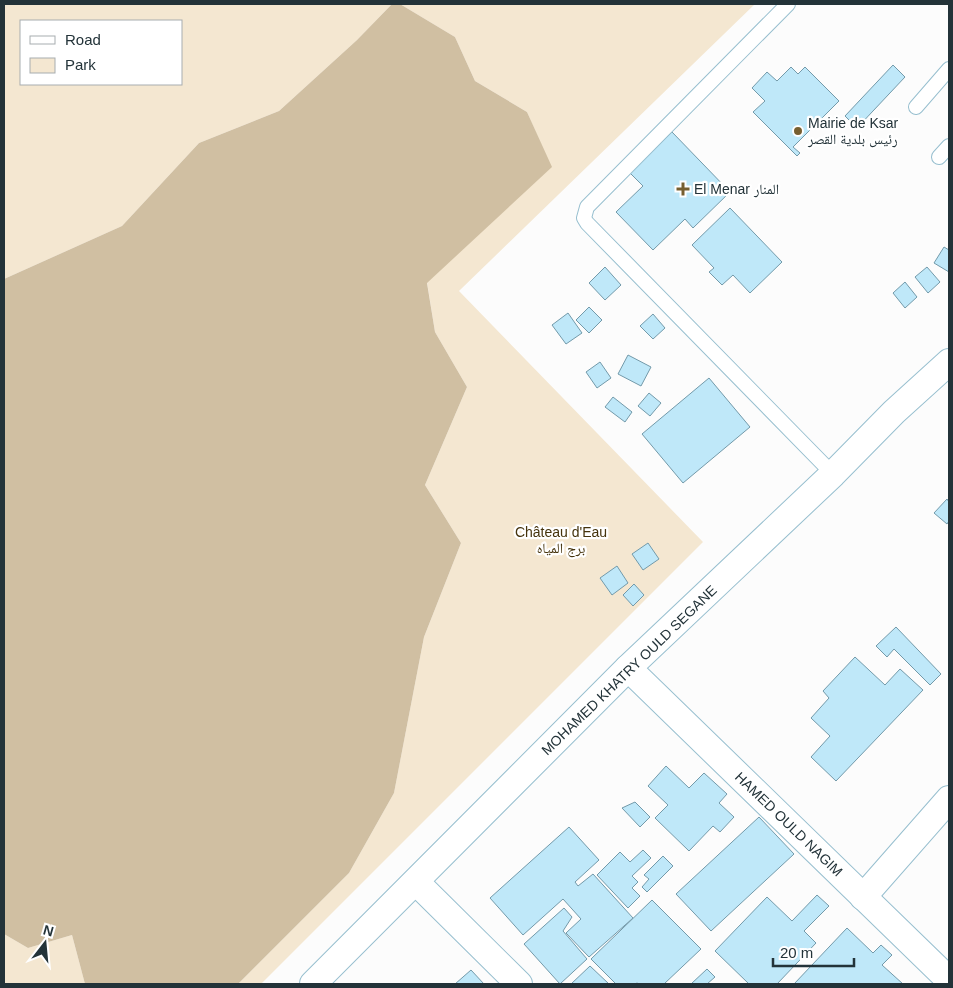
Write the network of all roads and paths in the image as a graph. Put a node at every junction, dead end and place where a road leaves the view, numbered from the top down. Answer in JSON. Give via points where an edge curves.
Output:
{"nodes":[{"id":1,"x":788,"y":4,"type":"edge"},
{"id":2,"x":949,"y":69,"type":"edge"},
{"id":3,"x":916,"y":107,"type":"dead end"},
{"id":4,"x":949,"y":146,"type":"edge"},
{"id":5,"x":939,"y":157,"type":"dead end"},
{"id":6,"x":946,"y":371,"type":"edge"},
{"id":7,"x":833,"y":474,"type":"junction"},
{"id":8,"x":628,"y":668,"type":"junction"},
{"id":9,"x":949,"y":799,"type":"edge"},
{"id":10,"x":416,"y":882,"type":"junction"},
{"id":11,"x":863,"y":897,"type":"junction"},
{"id":12,"x":949,"y":980,"type":"edge"},
{"id":13,"x":313,"y":984,"type":"edge"},
{"id":14,"x":519,"y":984,"type":"edge"}],
"edges":[{"from":1,"to":7,"type":"lane","via":[[587,207],[584,218]]},
{"from":2,"to":3,"type":"lane"},
{"from":4,"to":5,"type":"lane"},
{"from":6,"to":7,"type":"street","name":"MOHAMED KHATRY OULD SEGANE","via":[[894,412]]},
{"from":7,"to":8,"type":"street","name":"MOHAMED KHATRY OULD SEGANE"},
{"from":8,"to":10,"type":"street","name":"MOHAMED KHATRY OULD SEGANE"},
{"from":8,"to":11,"type":"street","name":"HAMED OULD NAGIM"},
{"from":9,"to":11,"type":"street"},
{"from":10,"to":13,"type":"street","name":"MOHAMED KHATRY OULD SEGANE"},
{"from":10,"to":14,"type":"street"},
{"from":11,"to":12,"type":"street","name":"HAMED OULD NAGIM"}]}
